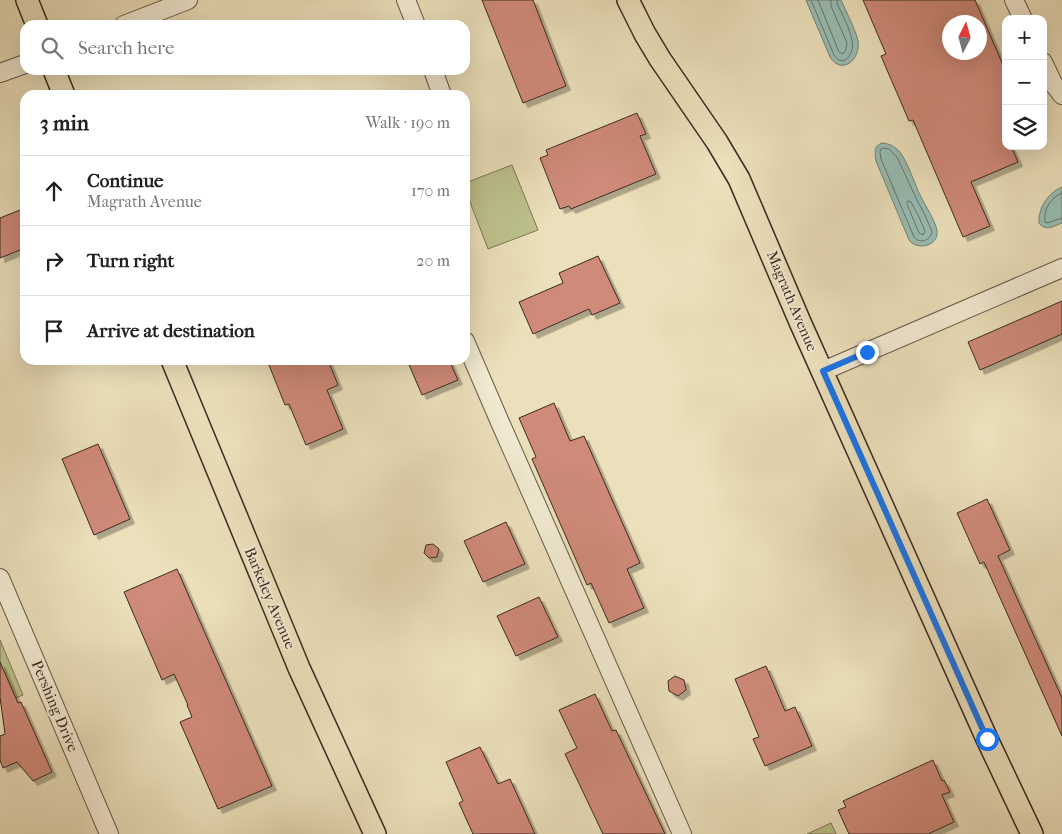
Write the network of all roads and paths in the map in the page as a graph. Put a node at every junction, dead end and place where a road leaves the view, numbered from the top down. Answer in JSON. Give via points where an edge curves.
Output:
{"nodes":[{"id":1,"x":27,"y":0,"type":"edge"},
{"id":2,"x":188,"y":0,"type":"edge"},
{"id":3,"x":406,"y":0,"type":"edge"},
{"id":4,"x":628,"y":0,"type":"edge"},
{"id":5,"x":1014,"y":0,"type":"edge"},
{"id":6,"x":1021,"y":15,"type":"edge"},
{"id":7,"x":35,"y":20,"type":"edge"},
{"id":8,"x":137,"y":20,"type":"edge"},
{"id":9,"x":414,"y":20,"type":"edge"},
{"id":10,"x":20,"y":66,"type":"edge"},
{"id":11,"x":1047,"y":70,"type":"edge"},
{"id":12,"x":0,"y":74,"type":"edge"},
{"id":13,"x":56,"y":75,"type":"edge"},
{"id":14,"x":435,"y":75,"type":"edge"},
{"id":15,"x":62,"y":90,"type":"edge"},
{"id":16,"x":440,"y":90,"type":"edge"},
{"id":17,"x":1062,"y":95,"type":"edge"},
{"id":18,"x":1062,"y":268,"type":"edge"},
{"id":19,"x":470,"y":353,"type":"edge"},
{"id":20,"x":174,"y":365,"type":"edge"},
{"id":21,"x":823,"y":371,"type":"junction"},
{"id":22,"x":0,"y":578,"type":"edge"},
{"id":23,"x":110,"y":834,"type":"edge"},
{"id":24,"x":375,"y":834,"type":"edge"},
{"id":25,"x":682,"y":834,"type":"edge"},
{"id":26,"x":1032,"y":834,"type":"edge"}],
"edges":[{"from":1,"to":7,"type":"main road"},
{"from":2,"to":8,"type":"street"},
{"from":3,"to":9,"type":"street"},
{"from":4,"to":21,"type":"main road","name":"Magrath Avenue","via":[[645,34],[736,173]]},
{"from":5,"to":6,"type":"street"},
{"from":10,"to":12,"type":"street"},
{"from":11,"to":17,"type":"street"},
{"from":13,"to":15,"type":"main road"},
{"from":14,"to":16,"type":"street"},
{"from":18,"to":21,"type":"street"},
{"from":19,"to":25,"type":"street"},
{"from":20,"to":24,"type":"main road","name":"Barkeley Avenue","via":[[299,668]]},
{"from":21,"to":26,"type":"main road","name":"Magrath Avenue"},
{"from":22,"to":23,"type":"street","name":"Pershing Drive"}]}
